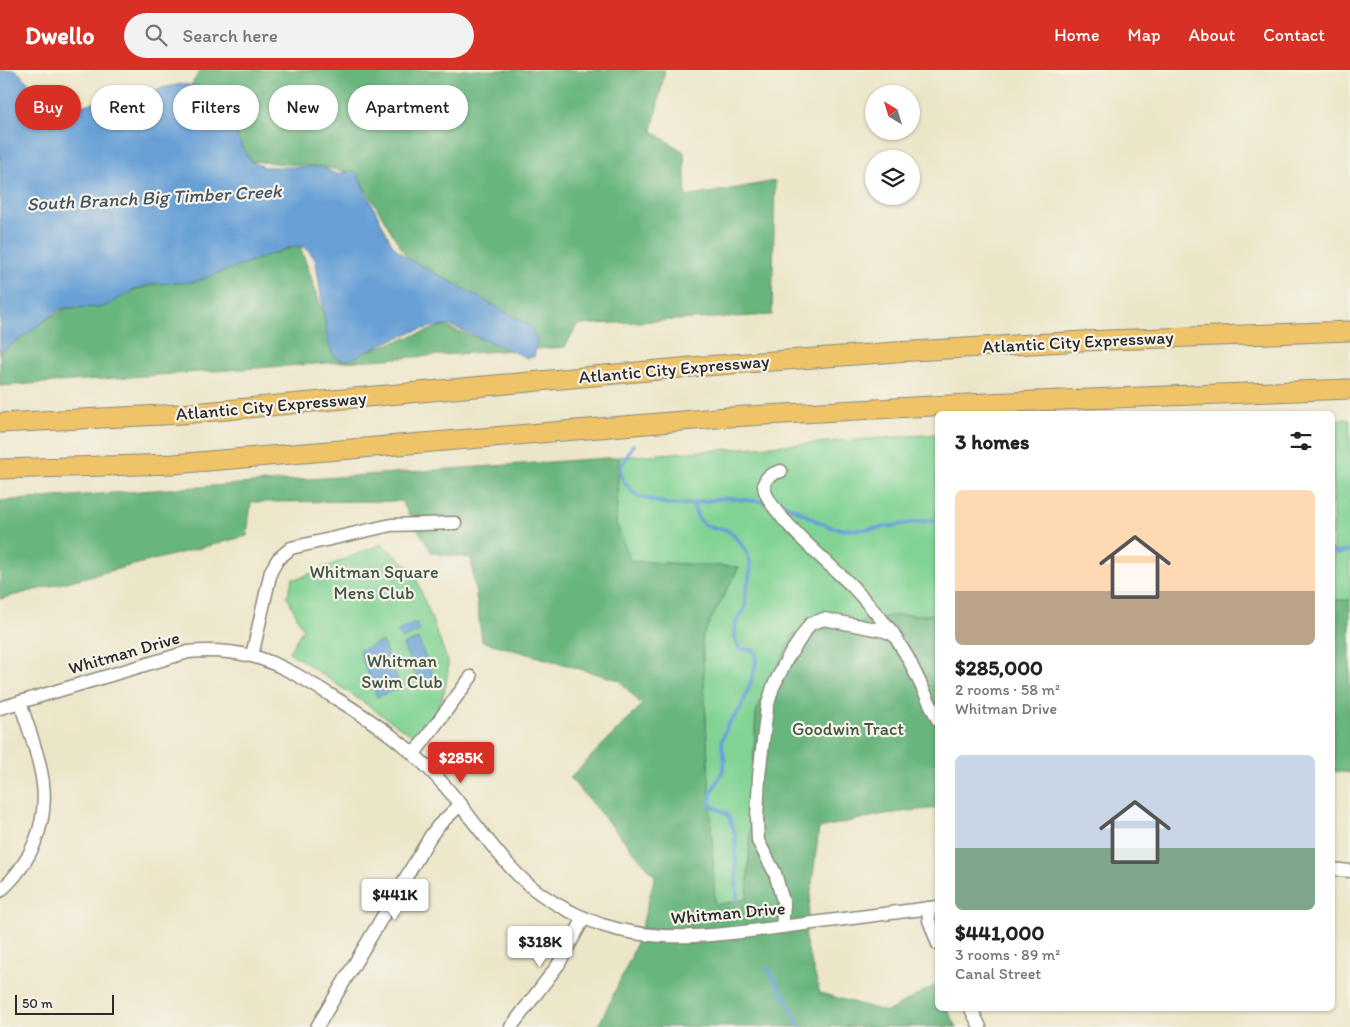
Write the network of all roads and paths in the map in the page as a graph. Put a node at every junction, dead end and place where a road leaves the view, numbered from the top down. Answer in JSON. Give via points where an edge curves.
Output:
{"nodes":[{"id":1,"x":1350,"y":331,"type":"edge"},
{"id":2,"x":1350,"y":389,"type":"edge"},
{"id":3,"x":0,"y":423,"type":"edge"},
{"id":4,"x":0,"y":469,"type":"edge"},
{"id":5,"x":781,"y":471,"type":"dead end"},
{"id":6,"x":455,"y":523,"type":"dead end"},
{"id":7,"x":894,"y":635,"type":"junction"},
{"id":8,"x":252,"y":656,"type":"junction"},
{"id":9,"x":471,"y":677,"type":"dead end"},
{"id":10,"x":20,"y":702,"type":"junction"},
{"id":11,"x":0,"y":708,"type":"edge"},
{"id":12,"x":935,"y":714,"type":"edge"},
{"id":13,"x":414,"y":754,"type":"junction"},
{"id":14,"x":461,"y":804,"type":"junction"},
{"id":15,"x":1335,"y":870,"type":"edge"},
{"id":16,"x":1350,"y":872,"type":"edge"},
{"id":17,"x":0,"y":891,"type":"edge"},
{"id":18,"x":933,"y":907,"type":"edge"},
{"id":19,"x":584,"y":918,"type":"junction"},
{"id":20,"x":782,"y":926,"type":"junction"},
{"id":21,"x":935,"y":937,"type":"edge"},
{"id":22,"x":972,"y":1011,"type":"edge"},
{"id":23,"x":317,"y":1027,"type":"edge"},
{"id":24,"x":511,"y":1027,"type":"edge"},
{"id":25,"x":980,"y":1027,"type":"edge"}],
"edges":[{"from":1,"to":3,"type":"highway","name":"Atlantic City Expressway","via":[[1083,340],[896,352],[682,368],[182,414]]},
{"from":2,"to":4,"type":"highway","via":[[729,417],[174,464]]},
{"from":5,"to":7,"type":"street","via":[[768,477],[764,484],[774,507],[792,530],[853,587]]},
{"from":6,"to":8,"type":"street","via":[[391,525],[291,548],[278,559],[271,571]]},
{"from":7,"to":12,"type":"street"},
{"from":7,"to":20,"type":"street","via":[[824,618],[810,624],[787,659],[774,687],[767,707],[757,818],[758,841],[775,873],[784,905]]},
{"from":8,"to":10,"type":"street","name":"Whitman Drive","via":[[219,651],[188,652]]},
{"from":8,"to":13,"type":"street","name":"Whitman Drive","via":[[298,675],[372,721]]},
{"from":9,"to":13,"type":"street"},
{"from":10,"to":11,"type":"street","name":"Whitman Drive"},
{"from":10,"to":17,"type":"street","via":[[41,773],[43,813],[38,834],[25,862]]},
{"from":13,"to":14,"type":"street","name":"Whitman Drive"},
{"from":14,"to":19,"type":"street","name":"Whitman Drive","via":[[520,877],[547,898]]},
{"from":14,"to":23,"type":"street","via":[[430,837]]},
{"from":15,"to":16,"type":"street"},
{"from":18,"to":20,"type":"street","name":"Whitman Drive"},
{"from":18,"to":21,"type":"street","via":[[928,920]]},
{"from":19,"to":20,"type":"street","name":"Whitman Drive","via":[[632,933],[664,936],[698,936]]},
{"from":19,"to":24,"type":"street","via":[[558,965]]},
{"from":22,"to":25,"type":"street"}]}
